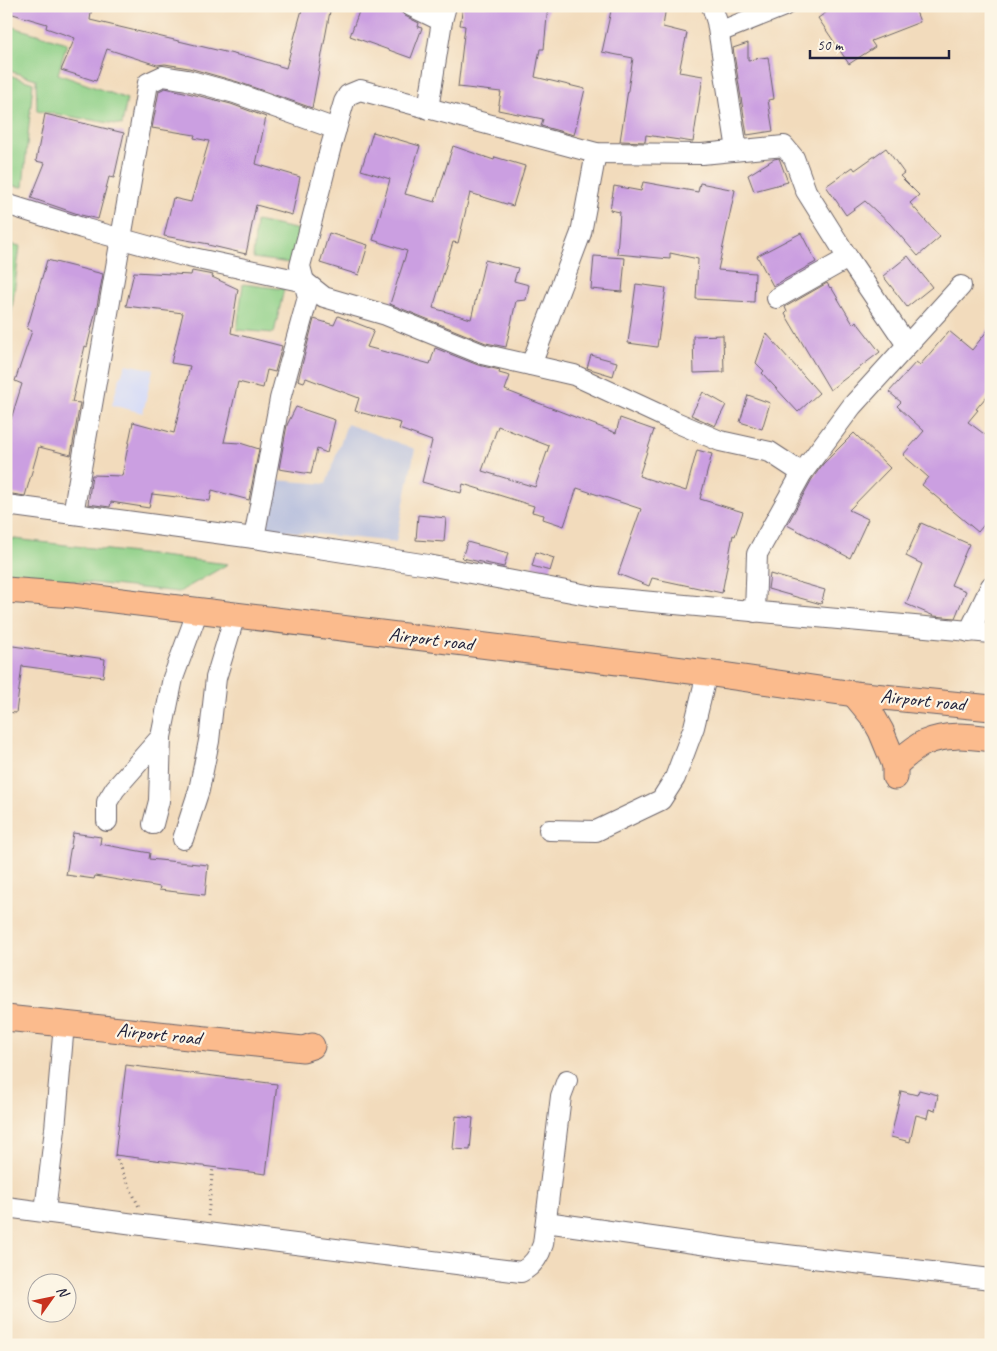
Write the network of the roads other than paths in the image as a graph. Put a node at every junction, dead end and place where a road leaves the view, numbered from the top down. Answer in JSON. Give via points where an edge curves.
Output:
{"nodes":[{"id":1,"x":411,"y":6,"type":"edge"},
{"id":2,"x":712,"y":6,"type":"edge"},
{"id":3,"x":784,"y":6,"type":"edge"},
{"id":4,"x":444,"y":14,"type":"edge"},
{"id":5,"x":719,"y":32,"type":"junction"},
{"id":6,"x":428,"y":110,"type":"junction"},
{"id":7,"x":336,"y":129,"type":"junction"},
{"id":8,"x":737,"y":150,"type":"junction"},
{"id":9,"x":596,"y":153,"type":"junction"},
{"id":10,"x":6,"y":204,"type":"edge"},
{"id":11,"x":122,"y":238,"type":"junction"},
{"id":12,"x":848,"y":258,"type":"junction"},
{"id":13,"x":305,"y":282,"type":"junction"},
{"id":14,"x":961,"y":286,"type":"dead end"},
{"id":15,"x":777,"y":298,"type":"dead end"},
{"id":16,"x":907,"y":345,"type":"junction"},
{"id":17,"x":531,"y":365,"type":"junction"},
{"id":18,"x":802,"y":473,"type":"junction"},
{"id":19,"x":6,"y":505,"type":"edge"},
{"id":20,"x":73,"y":514,"type":"junction"},
{"id":21,"x":254,"y":538,"type":"junction"},
{"id":22,"x":991,"y":586,"type":"edge"},
{"id":23,"x":6,"y":590,"type":"edge"},
{"id":24,"x":198,"y":610,"type":"junction"},
{"id":25,"x":755,"y":612,"type":"junction"},
{"id":26,"x":235,"y":615,"type":"junction"},
{"id":27,"x":969,"y":632,"type":"junction"},
{"id":28,"x":991,"y":634,"type":"edge"},
{"id":29,"x":707,"y":673,"type":"junction"},
{"id":30,"x":854,"y":694,"type":"junction"},
{"id":31,"x":991,"y":708,"type":"edge"},
{"id":32,"x":161,"y":737,"type":"junction"},
{"id":33,"x":991,"y":739,"type":"edge"},
{"id":34,"x":107,"y":821,"type":"dead end"},
{"id":35,"x":153,"y":824,"type":"dead end"},
{"id":36,"x":549,"y":830,"type":"dead end"},
{"id":37,"x":183,"y":839,"type":"dead end"},
{"id":38,"x":6,"y":1018,"type":"edge"},
{"id":39,"x":64,"y":1024,"type":"junction"},
{"id":40,"x":312,"y":1046,"type":"dead end"},
{"id":41,"x":567,"y":1080,"type":"dead end"},
{"id":42,"x":6,"y":1206,"type":"edge"},
{"id":43,"x":45,"y":1211,"type":"junction"},
{"id":44,"x":546,"y":1222,"type":"junction"},
{"id":45,"x":991,"y":1279,"type":"edge"}],
"edges":[{"from":1,"to":4,"type":"street"},
{"from":2,"to":5,"type":"street"},
{"from":3,"to":5,"type":"street"},
{"from":4,"to":6,"type":"street"},
{"from":5,"to":8,"type":"street"},
{"from":6,"to":7,"type":"street","via":[[360,90],[348,95]]},
{"from":6,"to":9,"type":"street"},
{"from":7,"to":11,"type":"street","via":[[188,80],[163,76],[148,83]]},
{"from":7,"to":13,"type":"street","via":[[300,266]]},
{"from":8,"to":9,"type":"street","via":[[702,154]]},
{"from":8,"to":12,"type":"street","via":[[784,146],[794,158],[806,191]]},
{"from":9,"to":17,"type":"street","via":[[581,233]]},
{"from":10,"to":11,"type":"street"},
{"from":11,"to":13,"type":"street","via":[[184,256]]},
{"from":11,"to":20,"type":"street"},
{"from":12,"to":15,"type":"street"},
{"from":12,"to":16,"type":"street"},
{"from":13,"to":17,"type":"street","via":[[324,297],[386,315],[482,354]]},
{"from":13,"to":21,"type":"street","via":[[308,297],[280,400]]},
{"from":14,"to":16,"type":"street"},
{"from":16,"to":18,"type":"street","via":[[852,406]]},
{"from":17,"to":18,"type":"street","via":[[574,376],[720,441],[770,452]]},
{"from":18,"to":25,"type":"street","via":[[757,554]]},
{"from":19,"to":20,"type":"street"},
{"from":20,"to":21,"type":"street"},
{"from":21,"to":25,"type":"street","via":[[428,565],[598,597]]},
{"from":22,"to":27,"type":"street"},
{"from":23,"to":24,"type":"main road","name":"Airport road"},
{"from":24,"to":26,"type":"main road","name":"Airport road"},
{"from":24,"to":32,"type":"street","via":[[173,678]]},
{"from":25,"to":27,"type":"street"},
{"from":26,"to":29,"type":"main road","name":"Airport road"},
{"from":26,"to":37,"type":"street","via":[[216,678],[209,741],[199,790]]},
{"from":27,"to":28,"type":"street"},
{"from":29,"to":30,"type":"main road","name":"Airport road"},
{"from":29,"to":36,"type":"street","via":[[694,727],[675,778],[660,800],[596,831]]},
{"from":30,"to":31,"type":"main road","name":"Airport road"},
{"from":30,"to":33,"type":"main road","name":"Airport road","via":[[881,731],[895,771],[923,743],[963,735]]},
{"from":32,"to":34,"type":"street","via":[[115,789],[107,802]]},
{"from":32,"to":35,"type":"street","via":[[159,801]]},
{"from":38,"to":39,"type":"main road","name":"Airport road"},
{"from":39,"to":40,"type":"main road","name":"Airport road","via":[[303,1049]]},
{"from":39,"to":43,"type":"street"},
{"from":41,"to":44,"type":"street","via":[[561,1096]]},
{"from":42,"to":43,"type":"street"},
{"from":43,"to":44,"type":"street","via":[[521,1272],[529,1268],[539,1255]]},
{"from":44,"to":45,"type":"street"}]}
